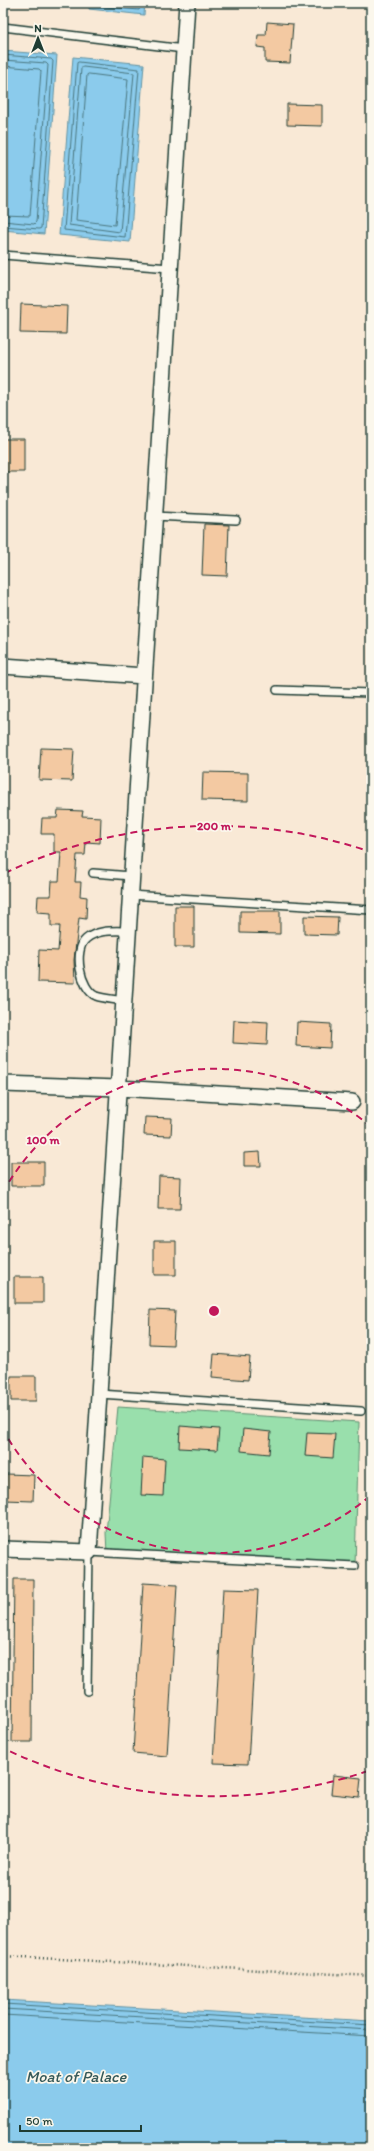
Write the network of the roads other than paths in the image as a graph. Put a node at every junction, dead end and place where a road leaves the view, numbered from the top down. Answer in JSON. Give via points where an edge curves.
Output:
{"nodes":[{"id":1,"x":187,"y":3,"type":"edge"},
{"id":2,"x":3,"y":27,"type":"edge"},
{"id":3,"x":184,"y":49,"type":"junction"},
{"id":4,"x":3,"y":255,"type":"edge"},
{"id":5,"x":170,"y":268,"type":"junction"},
{"id":6,"x":154,"y":516,"type":"junction"},
{"id":7,"x":236,"y":520,"type":"dead end"},
{"id":8,"x":3,"y":666,"type":"edge"},
{"id":9,"x":144,"y":676,"type":"junction"},
{"id":10,"x":277,"y":690,"type":"dead end"},
{"id":11,"x":371,"y":693,"type":"edge"},
{"id":12,"x":93,"y":873,"type":"dead end"},
{"id":13,"x":131,"y":876,"type":"junction"},
{"id":14,"x":130,"y":895,"type":"junction"},
{"id":15,"x":371,"y":910,"type":"edge"},
{"id":16,"x":128,"y":931,"type":"junction"},
{"id":17,"x":123,"y":1001,"type":"junction"},
{"id":18,"x":3,"y":1084,"type":"edge"},
{"id":19,"x":118,"y":1088,"type":"junction"},
{"id":20,"x":352,"y":1102,"type":"dead end"},
{"id":21,"x":98,"y":1394,"type":"junction"},
{"id":22,"x":361,"y":1411,"type":"dead end"},
{"id":23,"x":3,"y":1548,"type":"edge"},
{"id":24,"x":88,"y":1552,"type":"junction"},
{"id":25,"x":355,"y":1566,"type":"dead end"},
{"id":26,"x":87,"y":1691,"type":"dead end"}],
"edges":[{"from":1,"to":3,"type":"street"},
{"from":2,"to":3,"type":"lane"},
{"from":3,"to":5,"type":"street"},
{"from":4,"to":5,"type":"lane"},
{"from":5,"to":6,"type":"street"},
{"from":6,"to":7,"type":"lane"},
{"from":6,"to":9,"type":"street"},
{"from":8,"to":9,"type":"street"},
{"from":9,"to":13,"type":"street"},
{"from":10,"to":11,"type":"lane"},
{"from":12,"to":13,"type":"lane"},
{"from":13,"to":14,"type":"street"},
{"from":14,"to":15,"type":"lane"},
{"from":14,"to":16,"type":"street"},
{"from":16,"to":17,"type":"street"},
{"from":16,"to":17,"type":"lane","via":[[106,931],[86,939],[81,945],[80,966],[86,988],[95,996]]},
{"from":17,"to":19,"type":"street"},
{"from":18,"to":19,"type":"street"},
{"from":19,"to":20,"type":"street"},
{"from":19,"to":21,"type":"street"},
{"from":21,"to":22,"type":"lane"},
{"from":21,"to":24,"type":"street"},
{"from":23,"to":24,"type":"street"},
{"from":24,"to":25,"type":"lane"},
{"from":24,"to":26,"type":"lane"}]}
